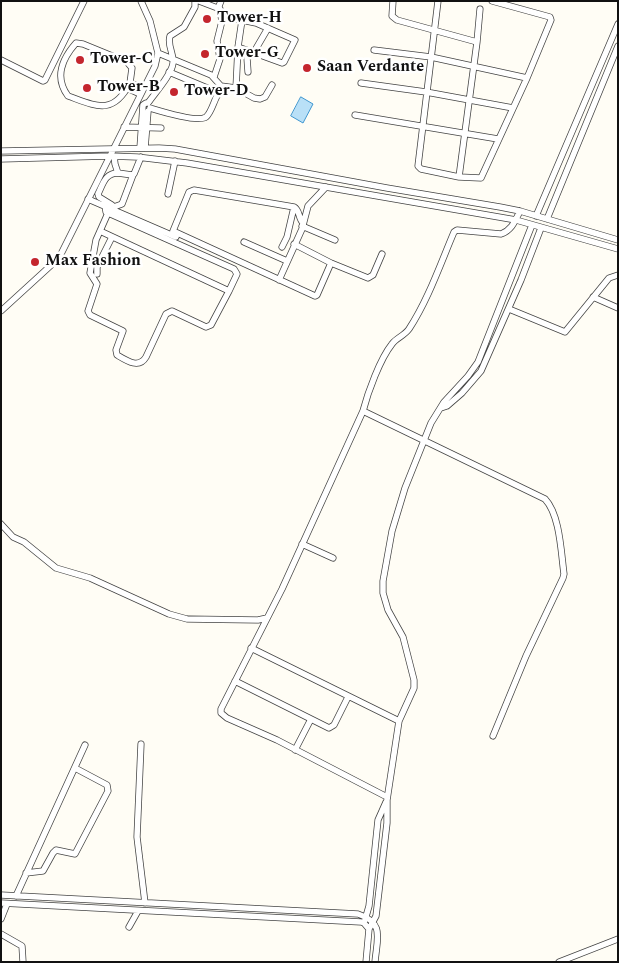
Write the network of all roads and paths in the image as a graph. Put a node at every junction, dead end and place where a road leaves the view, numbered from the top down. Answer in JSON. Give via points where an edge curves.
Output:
{"nodes":[{"id":1,"x":84,"y":1,"type":"edge"},
{"id":2,"x":141,"y":1,"type":"edge"},
{"id":3,"x":197,"y":1,"type":"edge"},
{"id":4,"x":220,"y":1,"type":"edge"},
{"id":5,"x":393,"y":1,"type":"edge"},
{"id":6,"x":438,"y":1,"type":"edge"},
{"id":7,"x":492,"y":1,"type":"edge"},
{"id":8,"x":220,"y":9,"type":"junction"},
{"id":9,"x":480,"y":10,"type":"dead end"},
{"id":10,"x":222,"y":16,"type":"junction"},
{"id":11,"x":242,"y":20,"type":"junction"},
{"id":12,"x":618,"y":24,"type":"edge"},
{"id":13,"x":268,"y":28,"type":"junction"},
{"id":14,"x":434,"y":31,"type":"junction"},
{"id":15,"x":477,"y":42,"type":"junction"},
{"id":16,"x":618,"y":46,"type":"edge"},
{"id":17,"x":238,"y":47,"type":"junction"},
{"id":18,"x":374,"y":50,"type":"dead end"},
{"id":19,"x":253,"y":52,"type":"junction"},
{"id":20,"x":158,"y":53,"type":"junction"},
{"id":21,"x":431,"y":57,"type":"junction"},
{"id":22,"x":173,"y":59,"type":"junction"},
{"id":23,"x":1,"y":60,"type":"edge"},
{"id":24,"x":473,"y":66,"type":"junction"},
{"id":25,"x":169,"y":72,"type":"junction"},
{"id":26,"x":248,"y":72,"type":"dead end"},
{"id":27,"x":214,"y":77,"type":"junction"},
{"id":28,"x":527,"y":78,"type":"junction"},
{"id":29,"x":361,"y":83,"type":"dead end"},
{"id":30,"x":218,"y":84,"type":"junction"},
{"id":31,"x":129,"y":85,"type":"junction"},
{"id":32,"x":272,"y":85,"type":"dead end"},
{"id":33,"x":236,"y":88,"type":"junction"},
{"id":34,"x":142,"y":91,"type":"junction"},
{"id":35,"x":217,"y":92,"type":"junction"},
{"id":36,"x":426,"y":92,"type":"junction"},
{"id":37,"x":469,"y":100,"type":"junction"},
{"id":38,"x":148,"y":106,"type":"junction"},
{"id":39,"x":513,"y":108,"type":"junction"},
{"id":40,"x":355,"y":115,"type":"dead end"},
{"id":41,"x":422,"y":126,"type":"junction"},
{"id":42,"x":124,"y":127,"type":"junction"},
{"id":43,"x":144,"y":127,"type":"junction"},
{"id":44,"x":161,"y":128,"type":"dead end"},
{"id":45,"x":466,"y":133,"type":"junction"},
{"id":46,"x":498,"y":139,"type":"junction"},
{"id":47,"x":114,"y":148,"type":"junction"},
{"id":48,"x":142,"y":148,"type":"junction"},
{"id":49,"x":1,"y":151,"type":"edge"},
{"id":50,"x":112,"y":156,"type":"junction"},
{"id":51,"x":141,"y":157,"type":"junction"},
{"id":52,"x":1,"y":159,"type":"edge"},
{"id":53,"x":176,"y":161,"type":"junction"},
{"id":54,"x":118,"y":173,"type":"junction"},
{"id":55,"x":133,"y":175,"type":"junction"},
{"id":56,"x":459,"y":176,"type":"junction"},
{"id":57,"x":326,"y":188,"type":"junction"},
{"id":58,"x":168,"y":194,"type":"dead end"},
{"id":59,"x":88,"y":199,"type":"junction"},
{"id":60,"x":294,"y":207,"type":"junction"},
{"id":61,"x":111,"y":208,"type":"junction"},
{"id":62,"x":520,"y":211,"type":"junction"},
{"id":63,"x":536,"y":216,"type":"junction"},
{"id":64,"x":547,"y":219,"type":"junction"},
{"id":65,"x":516,"y":220,"type":"junction"},
{"id":66,"x":303,"y":225,"type":"junction"},
{"id":67,"x":532,"y":225,"type":"junction"},
{"id":68,"x":541,"y":228,"type":"junction"},
{"id":69,"x":100,"y":231,"type":"junction"},
{"id":70,"x":112,"y":237,"type":"junction"},
{"id":71,"x":180,"y":239,"type":"dead end"},
{"id":72,"x":335,"y":240,"type":"dead end"},
{"id":73,"x":618,"y":240,"type":"edge"},
{"id":74,"x":244,"y":242,"type":"dead end"},
{"id":75,"x":294,"y":244,"type":"junction"},
{"id":76,"x":282,"y":247,"type":"dead end"},
{"id":77,"x":618,"y":249,"type":"edge"},
{"id":78,"x":382,"y":254,"type":"dead end"},
{"id":79,"x":287,"y":261,"type":"junction"},
{"id":80,"x":332,"y":262,"type":"junction"},
{"id":81,"x":97,"y":274,"type":"dead end"},
{"id":82,"x":618,"y":274,"type":"edge"},
{"id":83,"x":279,"y":280,"type":"junction"},
{"id":84,"x":229,"y":291,"type":"junction"},
{"id":85,"x":593,"y":298,"type":"junction"},
{"id":86,"x":618,"y":308,"type":"edge"},
{"id":87,"x":509,"y":309,"type":"junction"},
{"id":88,"x":1,"y":311,"type":"edge"},
{"id":89,"x":440,"y":408,"type":"junction"},
{"id":90,"x":363,"y":411,"type":"junction"},
{"id":91,"x":424,"y":439,"type":"junction"},
{"id":92,"x":1,"y":524,"type":"edge"},
{"id":93,"x":302,"y":544,"type":"junction"},
{"id":94,"x":333,"y":558,"type":"dead end"},
{"id":95,"x":267,"y":618,"type":"junction"},
{"id":96,"x":251,"y":648,"type":"junction"},
{"id":97,"x":235,"y":681,"type":"junction"},
{"id":98,"x":348,"y":697,"type":"junction"},
{"id":99,"x":310,"y":719,"type":"junction"},
{"id":100,"x":399,"y":721,"type":"junction"},
{"id":101,"x":493,"y":736,"type":"dead end"},
{"id":102,"x":141,"y":744,"type":"dead end"},
{"id":103,"x":84,"y":745,"type":"dead end"},
{"id":104,"x":295,"y":750,"type":"junction"},
{"id":105,"x":75,"y":768,"type":"junction"},
{"id":106,"x":387,"y":799,"type":"junction"},
{"id":107,"x":375,"y":840,"type":"junction"},
{"id":108,"x":384,"y":841,"type":"junction"},
{"id":109,"x":372,"y":868,"type":"junction"},
{"id":110,"x":381,"y":868,"type":"junction"},
{"id":111,"x":26,"y":873,"type":"junction"},
{"id":112,"x":370,"y":889,"type":"junction"},
{"id":113,"x":378,"y":891,"type":"junction"},
{"id":114,"x":1,"y":895,"type":"edge"},
{"id":115,"x":16,"y":896,"type":"junction"},
{"id":116,"x":4,"y":903,"type":"edge"},
{"id":117,"x":145,"y":903,"type":"junction"},
{"id":118,"x":138,"y":910,"type":"junction"},
{"id":119,"x":1,"y":919,"type":"edge"},
{"id":120,"x":365,"y":920,"type":"junction"},
{"id":121,"x":374,"y":922,"type":"junction"},
{"id":122,"x":129,"y":927,"type":"dead end"},
{"id":123,"x":369,"y":929,"type":"junction"},
{"id":124,"x":1,"y":934,"type":"edge"},
{"id":125,"x":618,"y":941,"type":"edge"},
{"id":126,"x":23,"y":962,"type":"edge"},
{"id":127,"x":366,"y":962,"type":"edge"},
{"id":128,"x":375,"y":962,"type":"edge"},
{"id":129,"x":559,"y":962,"type":"edge"}],
"edges":[{"from":1,"to":23,"type":"street","via":[[45,80]]},
{"from":2,"to":20,"type":"street"},
{"from":3,"to":8,"type":"street"},
{"from":3,"to":22,"type":"street","via":[[184,27],[170,36],[168,42]]},
{"from":4,"to":8,"type":"street"},
{"from":5,"to":14,"type":"street","via":[[394,18]]},
{"from":6,"to":14,"type":"street"},
{"from":7,"to":28,"type":"street","via":[[551,18]]},
{"from":8,"to":10,"type":"street"},
{"from":9,"to":15,"type":"street"},
{"from":10,"to":11,"type":"street"},
{"from":10,"to":27,"type":"street","via":[[218,41],[220,60]]},
{"from":11,"to":13,"type":"street"},
{"from":11,"to":17,"type":"street"},
{"from":12,"to":63,"type":"street"},
{"from":13,"to":19,"type":"street"},
{"from":13,"to":19,"type":"street","via":[[295,40],[284,62]]},
{"from":14,"to":15,"type":"street"},
{"from":14,"to":21,"type":"street"},
{"from":15,"to":24,"type":"street"},
{"from":16,"to":64,"type":"street"},
{"from":17,"to":19,"type":"street"},
{"from":17,"to":33,"type":"street"},
{"from":18,"to":21,"type":"street"},
{"from":19,"to":26,"type":"street","via":[[247,60]]},
{"from":20,"to":22,"type":"street"},
{"from":20,"to":34,"type":"street"},
{"from":21,"to":24,"type":"street"},
{"from":21,"to":36,"type":"street"},
{"from":22,"to":25,"type":"street"},
{"from":22,"to":27,"type":"street"},
{"from":24,"to":28,"type":"street"},
{"from":24,"to":37,"type":"street"},
{"from":25,"to":35,"type":"street"},
{"from":25,"to":38,"type":"street"},
{"from":27,"to":30,"type":"street"},
{"from":28,"to":39,"type":"street"},
{"from":29,"to":36,"type":"street"},
{"from":30,"to":33,"type":"street"},
{"from":30,"to":35,"type":"street"},
{"from":31,"to":31,"type":"street","via":[[132,68],[127,62],[83,44],[76,44],[69,52],[60,72],[68,96],[97,106],[119,99]]},
{"from":31,"to":34,"type":"street"},
{"from":32,"to":33,"type":"street","via":[[263,99]]},
{"from":34,"to":38,"type":"street"},
{"from":34,"to":42,"type":"street"},
{"from":35,"to":38,"type":"street","via":[[208,115],[202,118],[175,115]]},
{"from":36,"to":37,"type":"street"},
{"from":36,"to":41,"type":"street"},
{"from":37,"to":39,"type":"street"},
{"from":37,"to":45,"type":"street"},
{"from":38,"to":43,"type":"street"},
{"from":39,"to":46,"type":"street"},
{"from":40,"to":41,"type":"street"},
{"from":41,"to":45,"type":"street"},
{"from":41,"to":56,"type":"street","via":[[418,166]]},
{"from":42,"to":43,"type":"street"},
{"from":42,"to":47,"type":"street"},
{"from":43,"to":44,"type":"street"},
{"from":43,"to":48,"type":"street"},
{"from":45,"to":46,"type":"street"},
{"from":45,"to":56,"type":"street"},
{"from":46,"to":56,"type":"street","via":[[482,178]]},
{"from":47,"to":48,"type":"street"},
{"from":47,"to":49,"type":"street"},
{"from":47,"to":50,"type":"street"},
{"from":48,"to":62,"type":"street","via":[[174,149]]},
{"from":50,"to":51,"type":"street"},
{"from":50,"to":52,"type":"street"},
{"from":50,"to":54,"type":"street"},
{"from":50,"to":59,"type":"street"},
{"from":51,"to":53,"type":"street"},
{"from":51,"to":55,"type":"street"},
{"from":53,"to":57,"type":"street"},
{"from":53,"to":58,"type":"street"},
{"from":54,"to":55,"type":"street"},
{"from":54,"to":61,"type":"street","via":[[108,175],[98,194]]},
{"from":55,"to":61,"type":"street","via":[[122,204]]},
{"from":57,"to":65,"type":"street"},
{"from":57,"to":66,"type":"street","via":[[308,206]]},
{"from":59,"to":61,"type":"street"},
{"from":59,"to":88,"type":"street","via":[[60,258]]},
{"from":60,"to":66,"type":"street"},
{"from":60,"to":76,"type":"street"},
{"from":60,"to":83,"type":"street","via":[[192,190],[173,229],[174,233]]},
{"from":61,"to":69,"type":"street"},
{"from":61,"to":71,"type":"street"},
{"from":61,"to":84,"type":"street","via":[[234,270],[236,274]]},
{"from":62,"to":63,"type":"street"},
{"from":62,"to":65,"type":"street"},
{"from":63,"to":64,"type":"street"},
{"from":64,"to":73,"type":"street"},
{"from":65,"to":67,"type":"street"},
{"from":65,"to":90,"type":"street","via":[[509,230],[501,234],[454,232],[408,330],[388,349]]},
{"from":66,"to":72,"type":"street"},
{"from":66,"to":75,"type":"street"},
{"from":67,"to":68,"type":"street"},
{"from":67,"to":89,"type":"street","via":[[478,362]]},
{"from":68,"to":77,"type":"street"},
{"from":68,"to":87,"type":"street"},
{"from":69,"to":70,"type":"street"},
{"from":69,"to":84,"type":"street","via":[[90,273],[97,284],[88,311],[123,331],[116,350],[119,356],[137,364],[144,361],[172,311],[210,326]]},
{"from":70,"to":81,"type":"street","via":[[97,267]]},
{"from":70,"to":84,"type":"street"},
{"from":74,"to":79,"type":"street"},
{"from":75,"to":79,"type":"street"},
{"from":75,"to":80,"type":"street"},
{"from":78,"to":80,"type":"street","via":[[373,275],[368,278]]},
{"from":79,"to":83,"type":"street"},
{"from":80,"to":83,"type":"street","via":[[316,296]]},
{"from":82,"to":85,"type":"street","via":[[609,278]]},
{"from":85,"to":86,"type":"street"},
{"from":85,"to":87,"type":"street","via":[[564,332]]},
{"from":87,"to":89,"type":"street","via":[[481,371],[462,393]]},
{"from":89,"to":91,"type":"street"},
{"from":90,"to":91,"type":"street"},
{"from":90,"to":93,"type":"street"},
{"from":91,"to":100,"type":"street","via":[[392,531],[383,581],[388,610],[403,637],[414,680],[412,696]]},
{"from":91,"to":101,"type":"street","via":[[545,499],[553,511],[563,578]]},
{"from":92,"to":95,"type":"street","via":[[13,537],[56,568],[90,578],[174,616],[187,619]]},
{"from":93,"to":94,"type":"street"},
{"from":93,"to":95,"type":"street"},
{"from":95,"to":96,"type":"street"},
{"from":96,"to":97,"type":"street"},
{"from":96,"to":98,"type":"street"},
{"from":97,"to":99,"type":"street"},
{"from":97,"to":104,"type":"street","via":[[221,713]]},
{"from":98,"to":99,"type":"street","via":[[332,727],[327,728]]},
{"from":98,"to":100,"type":"street"},
{"from":99,"to":104,"type":"street"},
{"from":100,"to":106,"type":"street"},
{"from":102,"to":117,"type":"street","via":[[137,837]]},
{"from":103,"to":105,"type":"street"},
{"from":104,"to":106,"type":"street"},
{"from":105,"to":111,"type":"street"},
{"from":105,"to":111,"type":"street","via":[[107,785],[108,791],[75,854],[56,850],[43,871]]},
{"from":106,"to":107,"type":"street","via":[[378,820]]},
{"from":106,"to":108,"type":"street"},
{"from":107,"to":108,"type":"street"},
{"from":107,"to":109,"type":"street"},
{"from":108,"to":110,"type":"street"},
{"from":109,"to":110,"type":"street"},
{"from":109,"to":112,"type":"street"},
{"from":110,"to":113,"type":"street"},
{"from":111,"to":115,"type":"street"},
{"from":112,"to":113,"type":"street"},
{"from":112,"to":120,"type":"street"},
{"from":113,"to":121,"type":"street"},
{"from":114,"to":115,"type":"street"},
{"from":115,"to":117,"type":"street"},
{"from":116,"to":118,"type":"street"},
{"from":116,"to":119,"type":"street"},
{"from":117,"to":120,"type":"street","via":[[358,914]]},
{"from":118,"to":120,"type":"street"},
{"from":118,"to":122,"type":"street"},
{"from":120,"to":121,"type":"street"},
{"from":120,"to":123,"type":"street"},
{"from":121,"to":123,"type":"street"},
{"from":121,"to":128,"type":"street","via":[[377,930]]},
{"from":123,"to":127,"type":"street"},
{"from":124,"to":126,"type":"street","via":[[22,946]]},
{"from":125,"to":129,"type":"street"}]}
